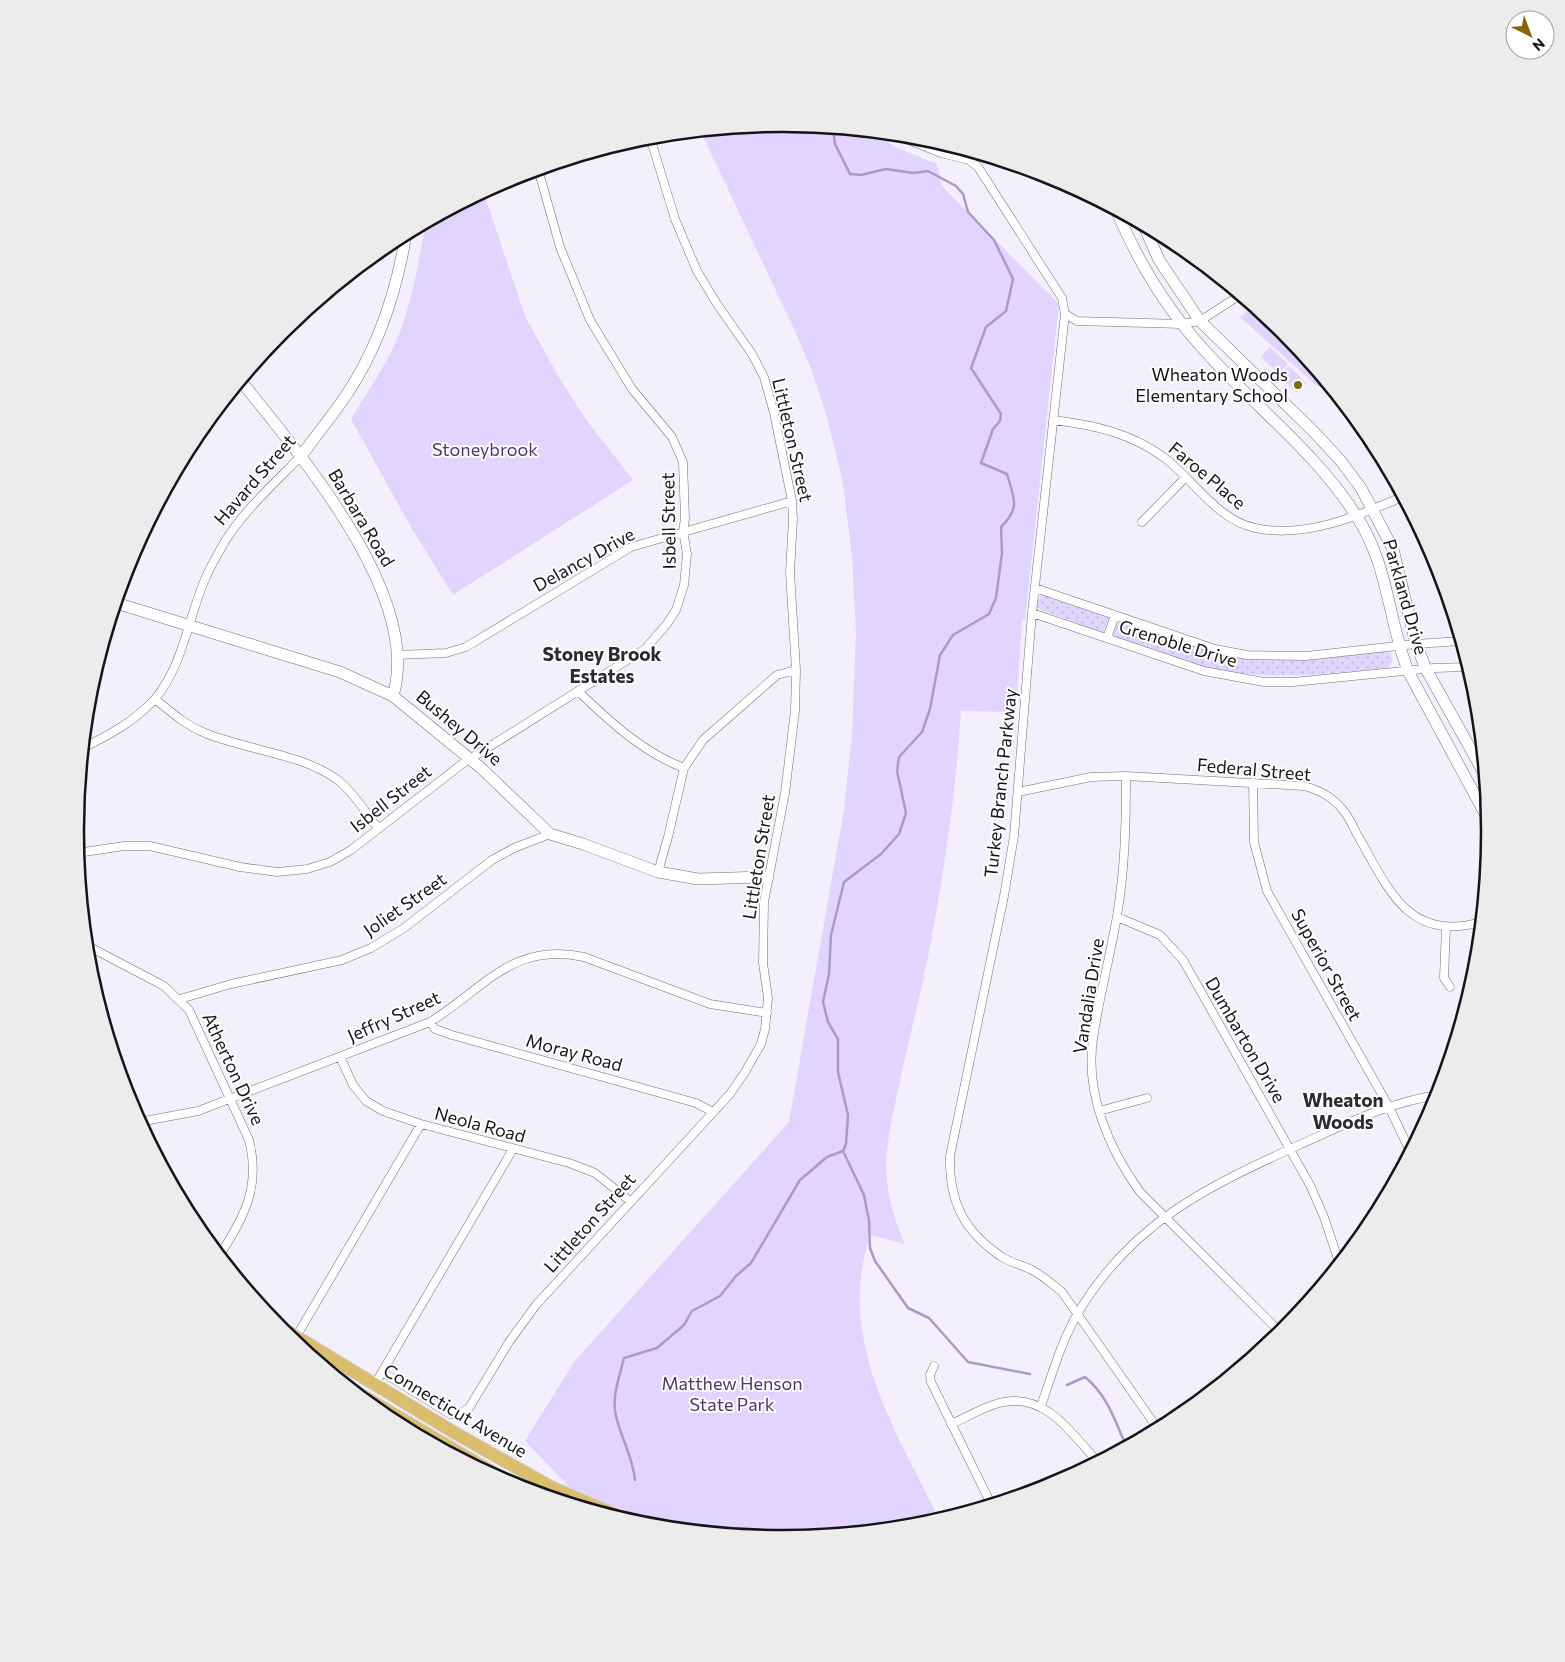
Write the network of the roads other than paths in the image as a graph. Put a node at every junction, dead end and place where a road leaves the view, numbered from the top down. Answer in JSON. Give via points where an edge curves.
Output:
{"nodes":[{"id":1,"x":653,"y":145,"type":"edge"},
{"id":2,"x":929,"y":148,"type":"edge"},
{"id":3,"x":958,"y":155,"type":"edge"},
{"id":4,"x":971,"y":158,"type":"edge"},
{"id":5,"x":540,"y":176,"type":"edge"},
{"id":6,"x":1121,"y":220,"type":"edge"},
{"id":7,"x":1148,"y":236,"type":"edge"},
{"id":8,"x":404,"y":244,"type":"edge"},
{"id":9,"x":1235,"y":299,"type":"edge"},
{"id":10,"x":1065,"y":314,"type":"junction"},
{"id":11,"x":1200,"y":320,"type":"junction"},
{"id":12,"x":1181,"y":324,"type":"junction"},
{"id":13,"x":244,"y":386,"type":"edge"},
{"id":14,"x":1053,"y":420,"type":"junction"},
{"id":15,"x":302,"y":455,"type":"junction"},
{"id":16,"x":1185,"y":478,"type":"junction"},
{"id":17,"x":1397,"y":499,"type":"edge"},
{"id":18,"x":792,"y":501,"type":"junction"},
{"id":19,"x":1373,"y":509,"type":"junction"},
{"id":20,"x":1356,"y":514,"type":"junction"},
{"id":21,"x":1142,"y":522,"type":"dead end"},
{"id":22,"x":683,"y":531,"type":"junction"},
{"id":23,"x":1035,"y":588,"type":"junction"},
{"id":24,"x":121,"y":605,"type":"edge"},
{"id":25,"x":1032,"y":613,"type":"junction"},
{"id":26,"x":1115,"y":615,"type":"junction"},
{"id":27,"x":190,"y":626,"type":"junction"},
{"id":28,"x":1107,"y":638,"type":"junction"},
{"id":29,"x":1454,"y":641,"type":"edge"},
{"id":30,"x":1416,"y":644,"type":"junction"},
{"id":31,"x":1398,"y":646,"type":"junction"},
{"id":32,"x":397,"y":655,"type":"junction"},
{"id":33,"x":1461,"y":667,"type":"edge"},
{"id":34,"x":1426,"y":669,"type":"junction"},
{"id":35,"x":796,"y":670,"type":"junction"},
{"id":36,"x":1408,"y":671,"type":"junction"},
{"id":37,"x":579,"y":692,"type":"junction"},
{"id":38,"x":393,"y":696,"type":"junction"},
{"id":39,"x":154,"y":699,"type":"junction"},
{"id":40,"x":89,"y":745,"type":"edge"},
{"id":41,"x":471,"y":760,"type":"junction"},
{"id":42,"x":1477,"y":761,"type":"edge"},
{"id":43,"x":684,"y":768,"type":"junction"},
{"id":44,"x":1126,"y":776,"type":"junction"},
{"id":45,"x":1253,"y":782,"type":"junction"},
{"id":46,"x":1018,"y":792,"type":"junction"},
{"id":47,"x":1480,"y":798,"type":"edge"},
{"id":48,"x":378,"y":828,"type":"junction"},
{"id":49,"x":550,"y":834,"type":"junction"},
{"id":50,"x":84,"y":852,"type":"edge"},
{"id":51,"x":658,"y":872,"type":"junction"},
{"id":52,"x":768,"y":877,"type":"junction"},
{"id":53,"x":1117,"y":917,"type":"junction"},
{"id":54,"x":1475,"y":924,"type":"edge"},
{"id":55,"x":1446,"y":927,"type":"junction"},
{"id":56,"x":94,"y":949,"type":"edge"},
{"id":57,"x":1450,"y":987,"type":"dead end"},
{"id":58,"x":180,"y":999,"type":"junction"},
{"id":59,"x":767,"y":1013,"type":"junction"},
{"id":60,"x":430,"y":1022,"type":"junction"},
{"id":61,"x":340,"y":1057,"type":"junction"},
{"id":62,"x":1428,"y":1097,"type":"edge"},
{"id":63,"x":231,"y":1098,"type":"junction"},
{"id":64,"x":1147,"y":1098,"type":"dead end"},
{"id":65,"x":1389,"y":1107,"type":"junction"},
{"id":66,"x":1099,"y":1110,"type":"junction"},
{"id":67,"x":713,"y":1112,"type":"junction"},
{"id":68,"x":147,"y":1121,"type":"edge"},
{"id":69,"x":421,"y":1124,"type":"junction"},
{"id":70,"x":1407,"y":1144,"type":"edge"},
{"id":71,"x":513,"y":1149,"type":"junction"},
{"id":72,"x":1290,"y":1149,"type":"junction"},
{"id":73,"x":630,"y":1200,"type":"junction"},
{"id":74,"x":1164,"y":1217,"type":"junction"},
{"id":75,"x":224,"y":1250,"type":"edge"},
{"id":76,"x":1337,"y":1256,"type":"edge"},
{"id":77,"x":1078,"y":1312,"type":"junction"},
{"id":78,"x":1275,"y":1327,"type":"edge"},
{"id":79,"x":298,"y":1334,"type":"edge"},
{"id":80,"x":307,"y":1343,"type":"edge"},
{"id":81,"x":934,"y":1366,"type":"dead end"},
{"id":82,"x":378,"y":1378,"type":"junction"},
{"id":83,"x":1041,"y":1406,"type":"junction"},
{"id":84,"x":415,"y":1409,"type":"junction"},
{"id":85,"x":407,"y":1420,"type":"edge"},
{"id":86,"x":1154,"y":1423,"type":"edge"},
{"id":87,"x":951,"y":1424,"type":"junction"},
{"id":88,"x":1094,"y":1457,"type":"edge"},
{"id":89,"x":577,"y":1498,"type":"edge"},
{"id":90,"x":988,"y":1499,"type":"edge"}],
"edges":[{"from":1,"to":18,"type":"street","name":"Littleton Street","via":[[675,219],[698,271],[764,377]]},
{"from":2,"to":3,"type":"street","name":"Turkey Branch Parkway"},
{"from":4,"to":10,"type":"street","name":"Turkey Branch Parkway","via":[[1062,298]]},
{"from":5,"to":22,"type":"street","name":"Isbell Street","via":[[560,247],[590,320],[632,389],[678,448],[683,467]]},
{"from":6,"to":12,"type":"street","name":"Parkland Drive","via":[[1157,291]]},
{"from":7,"to":11,"type":"street","name":"Parkland Drive","via":[[1159,260]]},
{"from":8,"to":15,"type":"street","name":"Havard Street","via":[[400,271],[383,324],[363,366],[348,393]]},
{"from":9,"to":11,"type":"street"},
{"from":10,"to":12,"type":"street","via":[[1077,321]]},
{"from":10,"to":14,"type":"street","name":"Turkey Branch Parkway"},
{"from":11,"to":12,"type":"street"},
{"from":11,"to":19,"type":"street","name":"Parkland Drive","via":[[1333,452]]},
{"from":12,"to":20,"type":"street","name":"Parkland Drive","via":[[1207,354],[1312,457]]},
{"from":13,"to":15,"type":"street","name":"Barbara Road"},
{"from":14,"to":16,"type":"street","name":"Faroe Place","via":[[1100,427],[1130,438],[1167,460]]},
{"from":14,"to":23,"type":"street","name":"Turkey Branch Parkway"},
{"from":15,"to":27,"type":"street","name":"Havard Street","via":[[225,541],[206,577]]},
{"from":15,"to":32,"type":"street","name":"Barbara Road","via":[[380,581],[392,618]]},
{"from":16,"to":20,"type":"street","name":"Faroe Place","via":[[1225,514],[1254,528],[1277,531],[1312,528]]},
{"from":16,"to":21,"type":"street"},
{"from":17,"to":19,"type":"street","name":"Faroe Place"},
{"from":18,"to":22,"type":"street","name":"Delancy Drive"},
{"from":18,"to":35,"type":"street","name":"Littleton Street","via":[[790,572]]},
{"from":19,"to":20,"type":"street","name":"Faroe Place"},
{"from":19,"to":30,"type":"street","name":"Parkland Drive","via":[[1393,549]]},
{"from":20,"to":31,"type":"street","name":"Parkland Drive","via":[[1379,560]]},
{"from":22,"to":32,"type":"street","name":"Delancy Drive","via":[[630,547],[466,647],[446,653]]},
{"from":22,"to":37,"type":"street","name":"Isbell Street","via":[[687,554],[684,585],[676,610],[667,624],[645,650]]},
{"from":23,"to":25,"type":"street","name":"Turkey Branch Parkway"},
{"from":23,"to":26,"type":"street","name":"Grenoble Drive"},
{"from":24,"to":27,"type":"street","name":"Bushey Drive"},
{"from":25,"to":28,"type":"street","name":"Grenoble Drive"},
{"from":25,"to":46,"type":"street","name":"Turkey Branch Parkway"},
{"from":26,"to":28,"type":"street"},
{"from":26,"to":31,"type":"street","name":"Grenoble Drive","via":[[1215,649],[1247,655],[1306,656]]},
{"from":27,"to":38,"type":"street","name":"Bushey Drive","via":[[340,672]]},
{"from":27,"to":39,"type":"street","name":"Havard Street","via":[[175,666]]},
{"from":28,"to":36,"type":"street","name":"Grenoble Drive","via":[[1204,671],[1264,682]]},
{"from":29,"to":30,"type":"street","name":"Grenoble Drive"},
{"from":30,"to":31,"type":"street","name":"Grenoble Drive"},
{"from":30,"to":34,"type":"street","name":"Parkland Drive"},
{"from":31,"to":36,"type":"street","name":"Parkland Drive"},
{"from":32,"to":38,"type":"street","name":"Barbara Road","via":[[397,681]]},
{"from":33,"to":34,"type":"street","name":"Grenoble Drive"},
{"from":34,"to":36,"type":"street","name":"Grenoble Drive"},
{"from":34,"to":42,"type":"street","name":"Parkland Drive"},
{"from":35,"to":43,"type":"street","via":[[777,676],[726,719],[703,740]]},
{"from":35,"to":52,"type":"street","name":"Littleton Street","via":[[790,757]]},
{"from":36,"to":47,"type":"street","name":"Parkland Drive"},
{"from":37,"to":41,"type":"street","name":"Isbell Street"},
{"from":37,"to":43,"type":"street","via":[[651,752]]},
{"from":38,"to":41,"type":"street","name":"Bushey Drive"},
{"from":39,"to":40,"type":"street","name":"Havard Street","via":[[137,716]]},
{"from":39,"to":48,"type":"street","via":[[174,716],[207,734],[329,775],[348,790]]},
{"from":41,"to":48,"type":"street","name":"Isbell Street"},
{"from":41,"to":49,"type":"street","name":"Bushey Drive"},
{"from":43,"to":51,"type":"street"},
{"from":44,"to":45,"type":"street","name":"Federal Street"},
{"from":44,"to":46,"type":"street","name":"Federal Street","via":[[1091,778]]},
{"from":44,"to":53,"type":"street","name":"Vandalia Drive","via":[[1126,839]]},
{"from":45,"to":55,"type":"street","name":"Federal Street","via":[[1304,786],[1329,796],[1343,810],[1401,906],[1422,921]]},
{"from":45,"to":65,"type":"street","name":"Superior Street","via":[[1254,842],[1267,892]]},
{"from":46,"to":77,"type":"street","name":"Turkey Branch Parkway","via":[[1004,896],[950,1156],[949,1176],[960,1213],[970,1229],[1003,1258],[1045,1278]]},
{"from":48,"to":50,"type":"street","name":"Isbell Street","via":[[330,862],[307,869],[277,872],[150,846]]},
{"from":49,"to":51,"type":"street","name":"Bushey Drive"},
{"from":49,"to":58,"type":"street","name":"Joliet Street","via":[[492,860],[404,928],[371,948],[342,960],[231,984]]},
{"from":51,"to":52,"type":"street","name":"Bushey Drive","via":[[698,879]]},
{"from":52,"to":59,"type":"street","name":"Littleton Street","via":[[762,933]]},
{"from":53,"to":66,"type":"street","name":"Vandalia Drive","via":[[1093,1041],[1093,1073]]},
{"from":53,"to":72,"type":"street","name":"Dumbarton Drive","via":[[1160,935],[1183,960]]},
{"from":54,"to":55,"type":"street","name":"Federal Street"},
{"from":55,"to":57,"type":"street","via":[[1444,978]]},
{"from":56,"to":58,"type":"street","name":"Atherton Drive","via":[[164,986]]},
{"from":58,"to":63,"type":"street","name":"Atherton Drive","via":[[197,1024]]},
{"from":59,"to":60,"type":"street","name":"Jeffry Street","via":[[710,1004],[584,957],[548,954],[514,962]]},
{"from":59,"to":67,"type":"street","name":"Littleton Street","via":[[761,1044],[730,1094]]},
{"from":60,"to":61,"type":"street","name":"Jeffry Street"},
{"from":60,"to":67,"type":"street","name":"Moray Road","via":[[435,1028],[452,1035],[696,1103]]},
{"from":61,"to":63,"type":"street","name":"Jeffry Street"},
{"from":61,"to":69,"type":"street","name":"Neola Road","via":[[353,1085],[366,1101],[383,1111]]},
{"from":62,"to":65,"type":"street"},
{"from":63,"to":68,"type":"street","name":"Jeffry Street","via":[[198,1111]]},
{"from":63,"to":75,"type":"street","name":"Atherton Drive","via":[[254,1160],[249,1202]]},
{"from":64,"to":66,"type":"street"},
{"from":65,"to":70,"type":"street","name":"Superior Street"},
{"from":65,"to":72,"type":"street"},
{"from":66,"to":74,"type":"street","name":"Vandalia Drive","via":[[1123,1169]]},
{"from":67,"to":73,"type":"street","name":"Littleton Street"},
{"from":69,"to":71,"type":"street","name":"Neola Road"},
{"from":69,"to":79,"type":"street"},
{"from":71,"to":73,"type":"street","name":"Neola Road","via":[[594,1173]]},
{"from":71,"to":82,"type":"street"},
{"from":72,"to":74,"type":"street","via":[[1212,1185]]},
{"from":72,"to":76,"type":"street","name":"Dumbarton Drive","via":[[1324,1216]]},
{"from":73,"to":82,"type":"street","name":"Littleton Street","via":[[536,1305],[466,1411],[450,1414]]},
{"from":74,"to":77,"type":"street","via":[[1120,1255]]},
{"from":74,"to":78,"type":"street","name":"Vandalia Drive"},
{"from":77,"to":83,"type":"street"},
{"from":77,"to":86,"type":"street","name":"Turkey Branch Parkway"},
{"from":80,"to":82,"type":"main road","name":"Connecticut Avenue"},
{"from":81,"to":87,"type":"street","via":[[930,1375],[932,1382]]},
{"from":82,"to":84,"type":"main road","name":"Connecticut Avenue"},
{"from":83,"to":87,"type":"street","via":[[1004,1402]]},
{"from":83,"to":88,"type":"street","via":[[1060,1420]]},
{"from":84,"to":85,"type":"street"},
{"from":84,"to":89,"type":"main road","name":"Connecticut Avenue"},
{"from":87,"to":90,"type":"street"}]}
